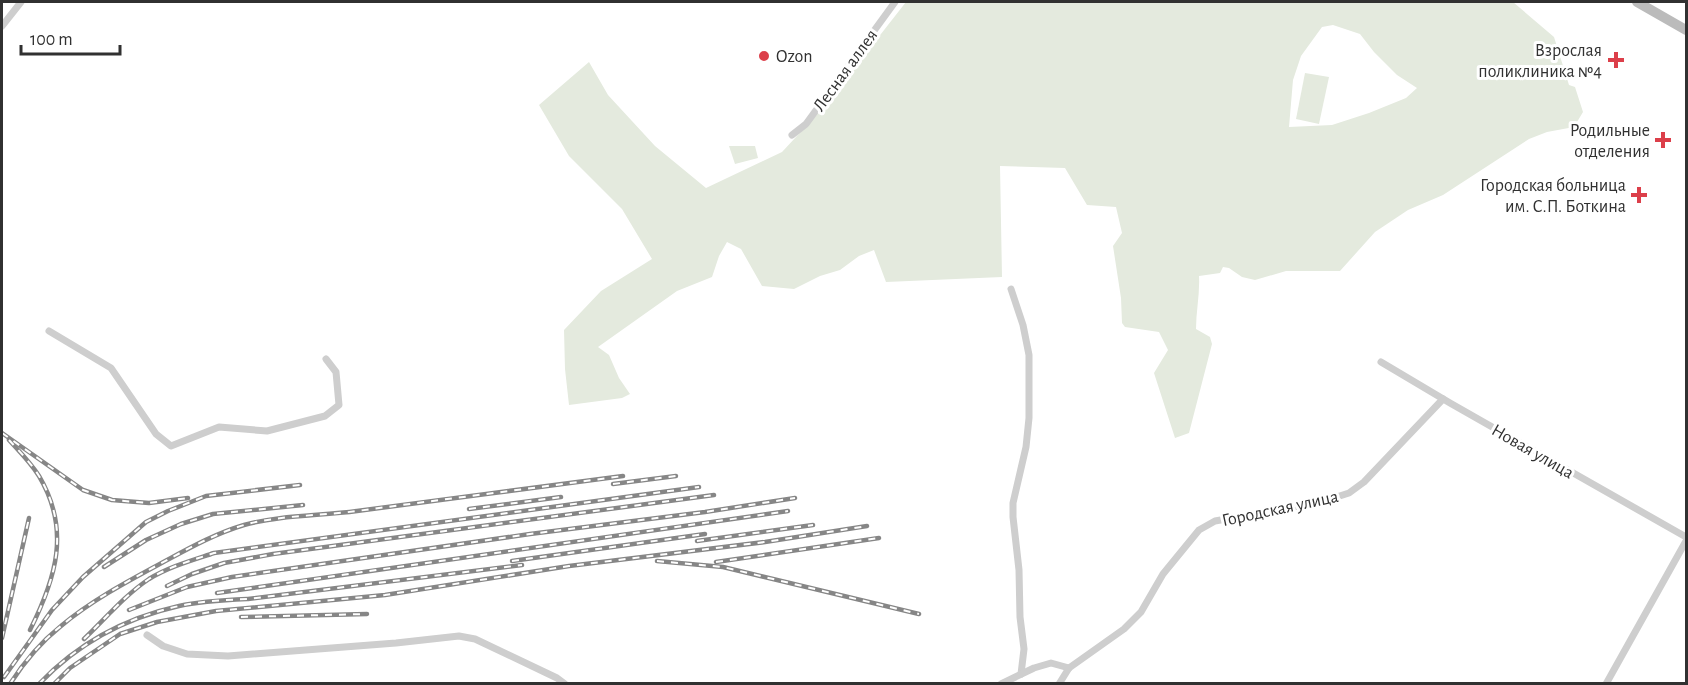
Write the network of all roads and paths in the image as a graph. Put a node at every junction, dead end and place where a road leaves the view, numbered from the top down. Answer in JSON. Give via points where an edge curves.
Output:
{"nodes":[{"id":1,"x":21,"y":2,"type":"edge"},
{"id":2,"x":895,"y":2,"type":"edge"},
{"id":3,"x":1637,"y":2,"type":"edge"},
{"id":4,"x":2,"y":26,"type":"edge"},
{"id":5,"x":1686,"y":30,"type":"edge"},
{"id":6,"x":792,"y":135,"type":"dead end"},
{"id":7,"x":1011,"y":289,"type":"dead end"},
{"id":8,"x":49,"y":331,"type":"dead end"},
{"id":9,"x":326,"y":359,"type":"dead end"},
{"id":10,"x":1381,"y":362,"type":"dead end"},
{"id":11,"x":1443,"y":399,"type":"junction"},
{"id":12,"x":1686,"y":539,"type":"edge"},
{"id":13,"x":147,"y":635,"type":"dead end"},
{"id":14,"x":1069,"y":668,"type":"junction"},
{"id":15,"x":1020,"y":674,"type":"junction"},
{"id":16,"x":565,"y":684,"type":"edge"},
{"id":17,"x":1001,"y":684,"type":"edge"},
{"id":18,"x":1059,"y":684,"type":"edge"},
{"id":19,"x":1606,"y":684,"type":"edge"}],
"edges":[{"from":1,"to":4,"type":"street"},
{"from":2,"to":6,"type":"street","name":"Лесная аллея","via":[[806,124]]},
{"from":3,"to":5,"type":"main road"},
{"from":7,"to":15,"type":"street","via":[[1029,355],[1030,389],[1026,447],[1013,502],[1024,649]]},
{"from":8,"to":9,"type":"street","via":[[111,368],[156,434],[171,446],[219,427],[267,430],[325,416],[339,405],[336,372]]},
{"from":10,"to":11,"type":"street","name":"Новая улица"},
{"from":11,"to":12,"type":"street","name":"Новая улица"},
{"from":11,"to":14,"type":"street","name":"Городская улица","via":[[1349,493],[1293,508],[1215,521],[1199,530],[1163,574],[1141,612]]},
{"from":12,"to":19,"type":"street"},
{"from":13,"to":16,"type":"street","via":[[163,646],[187,654],[228,656],[459,636],[475,639]]},
{"from":14,"to":15,"type":"street","via":[[1051,663]]},
{"from":14,"to":18,"type":"street"},
{"from":15,"to":17,"type":"street"}]}
